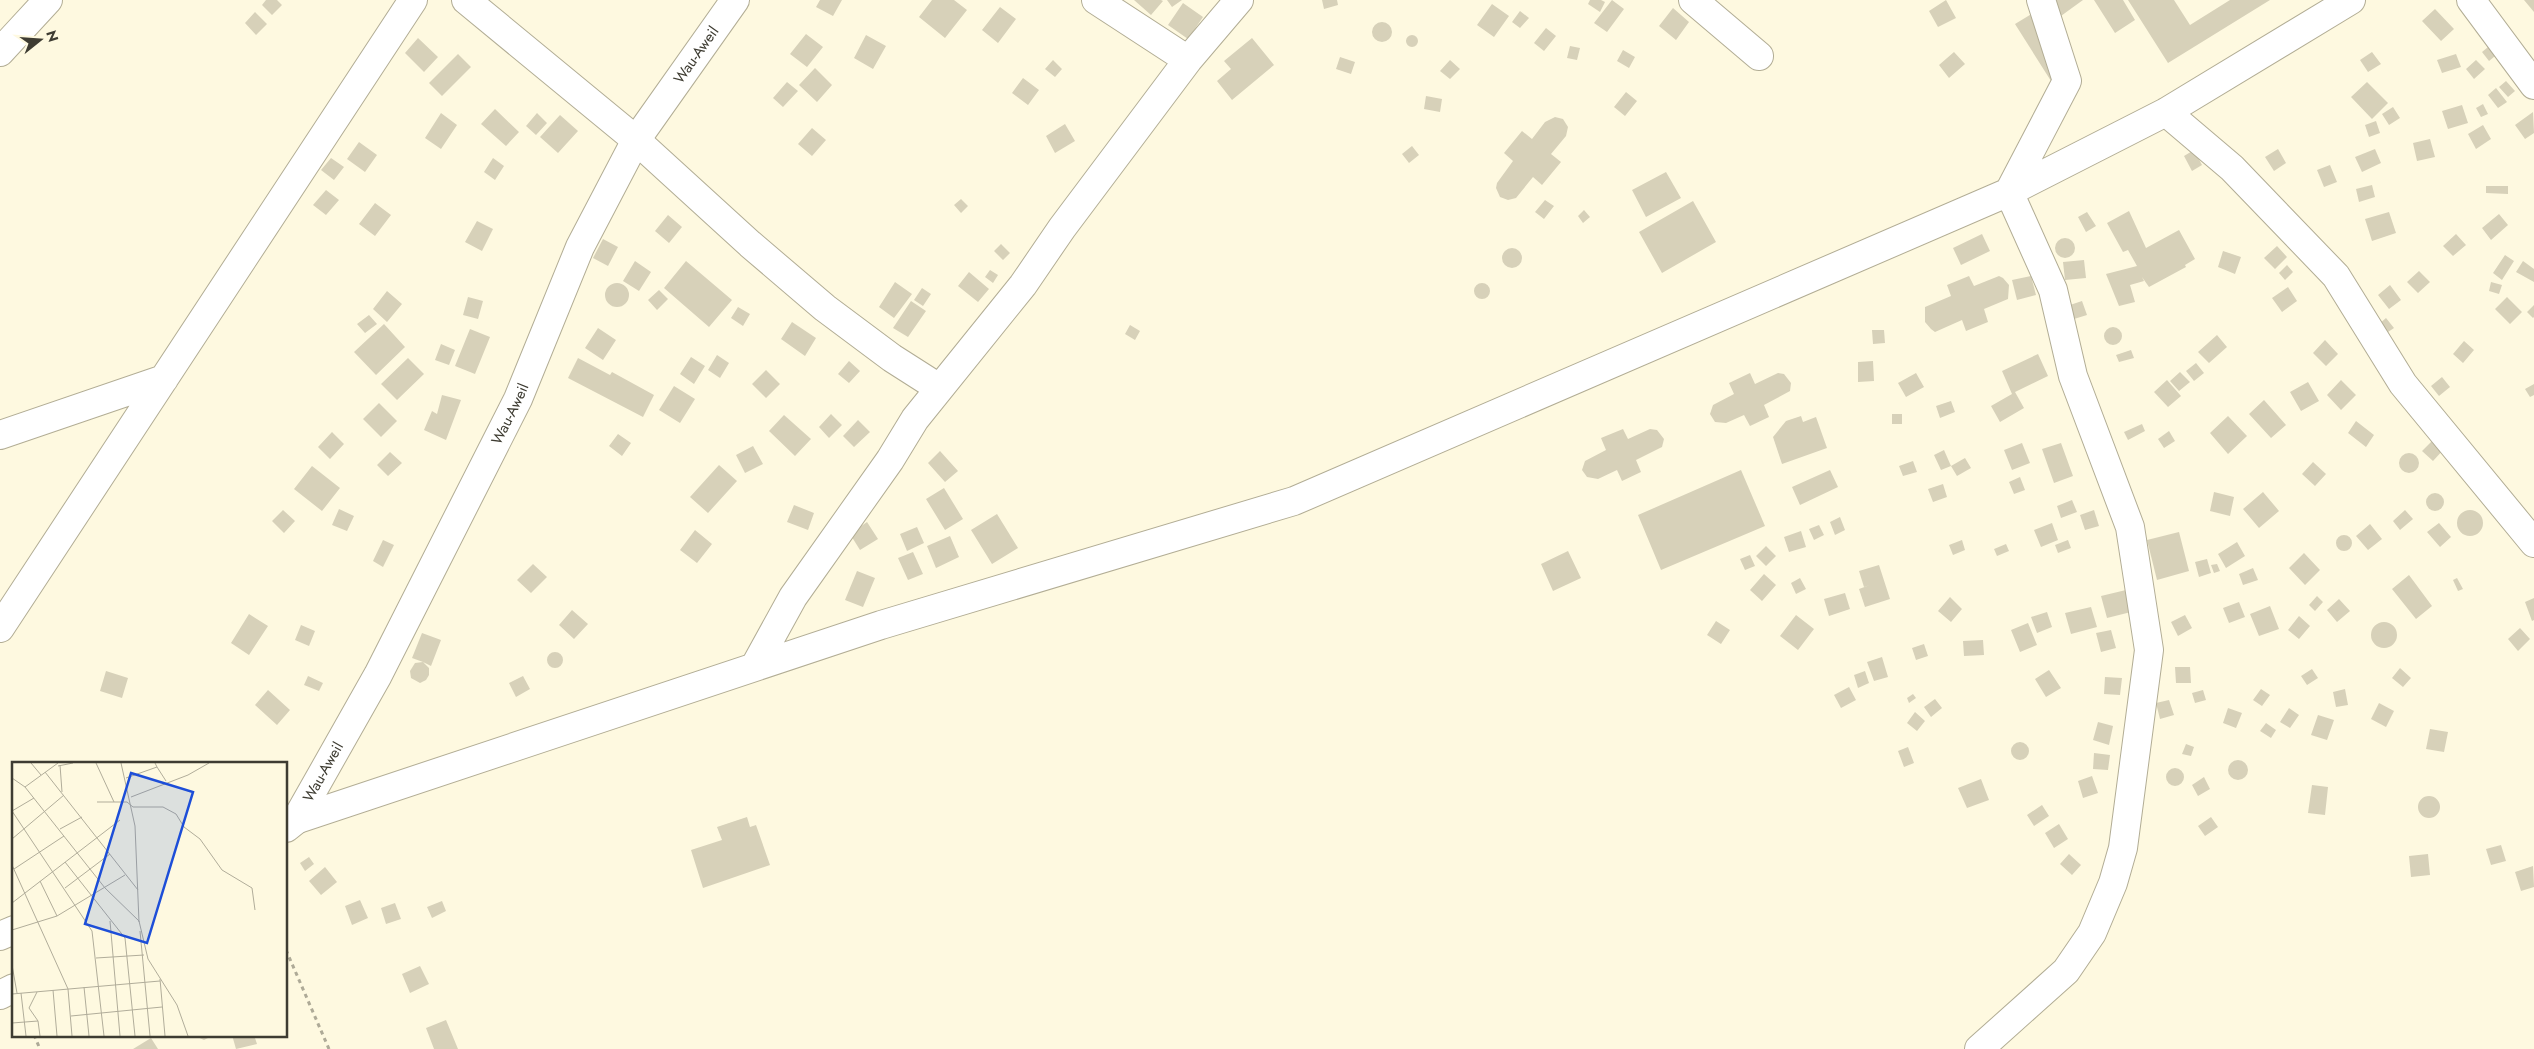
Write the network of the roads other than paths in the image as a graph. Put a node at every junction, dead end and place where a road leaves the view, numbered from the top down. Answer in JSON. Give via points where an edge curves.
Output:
{"nodes":[{"id":1,"x":48,"y":0,"type":"edge"},
{"id":2,"x":413,"y":0,"type":"edge"},
{"id":3,"x":466,"y":0,"type":"edge"},
{"id":4,"x":735,"y":0,"type":"edge"},
{"id":5,"x":1096,"y":0,"type":"edge"},
{"id":6,"x":1239,"y":0,"type":"edge"},
{"id":7,"x":1693,"y":0,"type":"edge"},
{"id":8,"x":2042,"y":0,"type":"edge"},
{"id":9,"x":2352,"y":0,"type":"edge"},
{"id":10,"x":2471,"y":0,"type":"edge"},
{"id":11,"x":0,"y":52,"type":"edge"},
{"id":12,"x":1759,"y":56,"type":"dead end"},
{"id":13,"x":1188,"y":60,"type":"junction"},
{"id":14,"x":2534,"y":85,"type":"edge"},
{"id":15,"x":2166,"y":112,"type":"junction"},
{"id":16,"x":636,"y":140,"type":"junction"},
{"id":17,"x":2009,"y":192,"type":"junction"},
{"id":18,"x":164,"y":379,"type":"junction"},
{"id":19,"x":939,"y":388,"type":"junction"},
{"id":20,"x":0,"y":435,"type":"edge"},
{"id":21,"x":2534,"y":543,"type":"edge"},
{"id":22,"x":0,"y":628,"type":"edge"},
{"id":23,"x":755,"y":666,"type":"junction"},
{"id":24,"x":289,"y":824,"type":"edge"},
{"id":25,"x":12,"y":931,"type":"edge"},
{"id":26,"x":0,"y":936,"type":"edge"},
{"id":27,"x":12,"y":989,"type":"edge"},
{"id":28,"x":0,"y":995,"type":"edge"},
{"id":29,"x":1979,"y":1049,"type":"edge"}],
"edges":[{"from":1,"to":11,"type":"street"},
{"from":2,"to":18,"type":"street"},
{"from":3,"to":16,"type":"street"},
{"from":4,"to":16,"type":"street","name":"Wau-Aweil"},
{"from":5,"to":13,"type":"street"},
{"from":6,"to":13,"type":"street"},
{"from":7,"to":12,"type":"street"},
{"from":8,"to":17,"type":"street","via":[[2066,81]]},
{"from":9,"to":15,"type":"street"},
{"from":10,"to":14,"type":"street"},
{"from":13,"to":19,"type":"street","via":[[1023,285]]},
{"from":15,"to":17,"type":"street"},
{"from":15,"to":21,"type":"street","via":[[2232,168],[2336,276],[2403,384]]},
{"from":16,"to":19,"type":"street","via":[[705,205],[818,302],[892,358]]},
{"from":16,"to":24,"type":"street","name":"Wau-Aweil","via":[[580,247],[514,407],[378,675]]},
{"from":17,"to":23,"type":"street","via":[[1294,501]]},
{"from":17,"to":29,"type":"street","via":[[2053,290],[2073,376],[2130,527],[2148,650],[2123,848],[2092,933],[2066,971]]},
{"from":18,"to":20,"type":"street"},
{"from":18,"to":22,"type":"street"},
{"from":19,"to":23,"type":"street","via":[[793,597]]},
{"from":23,"to":24,"type":"street"},
{"from":25,"to":26,"type":"street"},
{"from":27,"to":28,"type":"street"}]}
